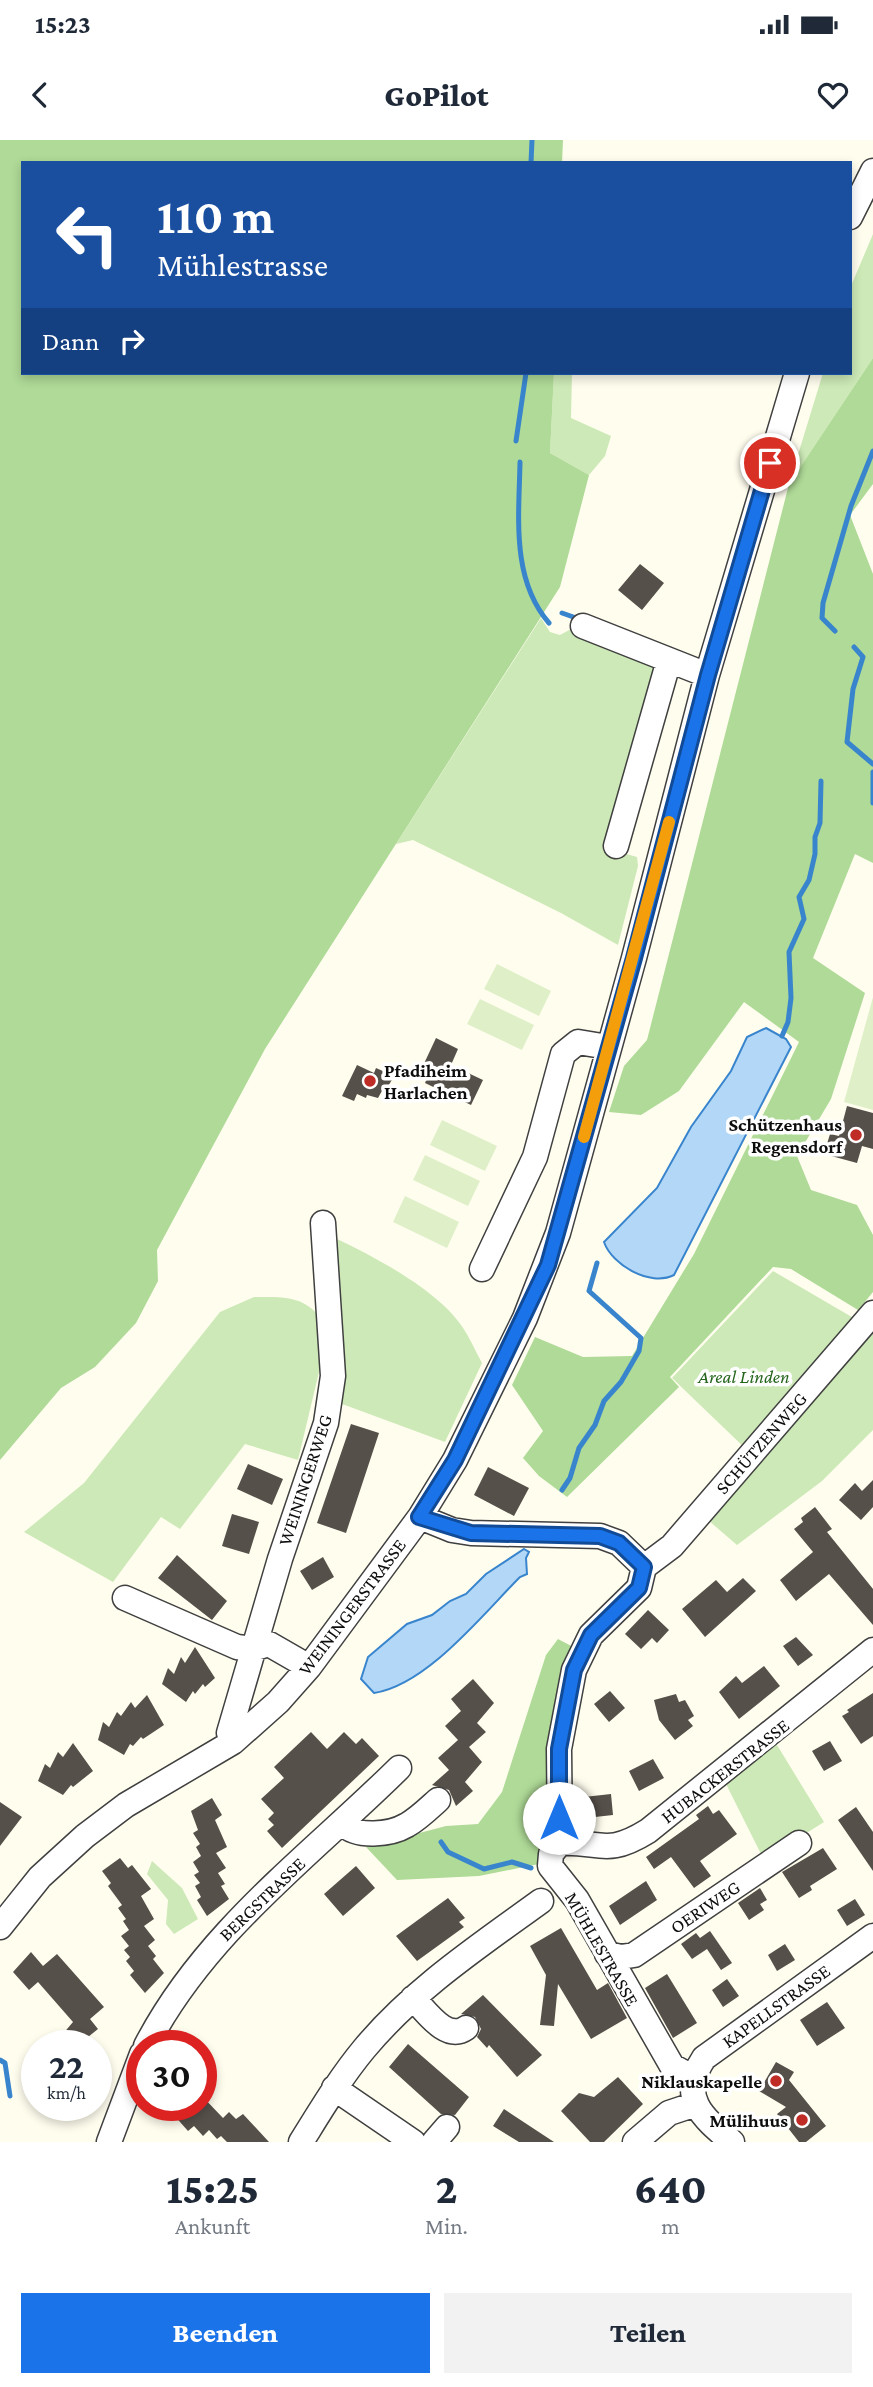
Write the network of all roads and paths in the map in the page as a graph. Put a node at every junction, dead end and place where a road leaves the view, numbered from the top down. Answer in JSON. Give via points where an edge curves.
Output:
{"nodes":[{"id":1,"x":873,"y":171,"type":"edge"},
{"id":2,"x":852,"y":213,"type":"edge"},
{"id":3,"x":796,"y":375,"type":"edge"},
{"id":4,"x":583,"y":626,"type":"dead end"},
{"id":5,"x":670,"y":660,"type":"junction"},
{"id":6,"x":708,"y":675,"type":"junction"},
{"id":7,"x":616,"y":846,"type":"dead end"},
{"id":8,"x":608,"y":1047,"type":"junction"},
{"id":9,"x":323,"y":1223,"type":"dead end"},
{"id":10,"x":482,"y":1269,"type":"dead end"},
{"id":11,"x":873,"y":1313,"type":"edge"},
{"id":12,"x":419,"y":1517,"type":"junction"},
{"id":13,"x":644,"y":1567,"type":"junction"},
{"id":14,"x":125,"y":1598,"type":"dead end"},
{"id":15,"x":252,"y":1648,"type":"junction"},
{"id":16,"x":873,"y":1650,"type":"edge"},
{"id":17,"x":309,"y":1667,"type":"junction"},
{"id":18,"x":233,"y":1742,"type":"junction"},
{"id":19,"x":399,"y":1768,"type":"dead end"},
{"id":20,"x":438,"y":1800,"type":"dead end"},
{"id":21,"x":343,"y":1824,"type":"junction"},
{"id":22,"x":560,"y":1843,"type":"junction"},
{"id":23,"x":799,"y":1843,"type":"dead end"},
{"id":24,"x":541,"y":1901,"type":"dead end"},
{"id":25,"x":0,"y":1927,"type":"edge"},
{"id":26,"x":873,"y":1936,"type":"edge"},
{"id":27,"x":607,"y":1954,"type":"junction"},
{"id":28,"x":413,"y":1998,"type":"junction"},
{"id":29,"x":466,"y":2028,"type":"dead end"},
{"id":30,"x":156,"y":2030,"type":"edge"},
{"id":31,"x":334,"y":2088,"type":"junction"},
{"id":32,"x":694,"y":2089,"type":"junction"},
{"id":33,"x":126,"y":2097,"type":"edge"},
{"id":34,"x":109,"y":2142,"type":"edge"},
{"id":35,"x":301,"y":2142,"type":"edge"},
{"id":36,"x":413,"y":2142,"type":"edge"},
{"id":37,"x":635,"y":2142,"type":"edge"},
{"id":38,"x":732,"y":2142,"type":"edge"}],
"edges":[{"from":1,"to":2,"type":"street"},
{"from":3,"to":6,"type":"street","name":"WEININGERSTRASSE"},
{"from":4,"to":5,"type":"street"},
{"from":5,"to":6,"type":"street"},
{"from":5,"to":7,"type":"street"},
{"from":6,"to":8,"type":"street","name":"WEININGERSTRASSE"},
{"from":8,"to":10,"type":"street","via":[[578,1042],[564,1054],[535,1157]]},
{"from":8,"to":12,"type":"street","name":"WEININGERSTRASSE","via":[[543,1277],[455,1460]]},
{"from":9,"to":15,"type":"street","name":"WEININGERWEG","via":[[333,1376],[326,1423]]},
{"from":11,"to":13,"type":"street","name":"SCHÜTZENWEG","via":[[672,1546]]},
{"from":12,"to":13,"type":"street","via":[[471,1533],[600,1536],[619,1543]]},
{"from":12,"to":17,"type":"street","name":"WEININGERSTRASSE"},
{"from":13,"to":22,"type":"street","name":"MÜHLESTRASSE","via":[[639,1588],[591,1635],[574,1670],[559,1749]]},
{"from":14,"to":15,"type":"street","via":[[237,1647]]},
{"from":15,"to":17,"type":"street","via":[[269,1644]]},
{"from":15,"to":18,"type":"street","name":"WEININGERWEG","via":[[229,1733]]},
{"from":16,"to":22,"type":"street","name":"HUBACKERSTRASSE","via":[[648,1831],[625,1845]]},
{"from":17,"to":18,"type":"street","name":"WEININGERSTRASSE"},
{"from":18,"to":25,"type":"street","name":"WEININGERSTRASSE","via":[[126,1805],[85,1836],[40,1877]]},
{"from":19,"to":21,"type":"street","name":"BERGSTRASSE"},
{"from":20,"to":21,"type":"street","via":[[407,1825],[380,1834],[349,1830]]},
{"from":21,"to":30,"type":"street","name":"BERGSTRASSE","via":[[236,1920],[184,1983]]},
{"from":22,"to":27,"type":"street","name":"MÜHLESTRASSE","via":[[551,1854],[550,1867],[577,1900]]},
{"from":23,"to":27,"type":"street","name":"OERIWEG","via":[[634,1955]]},
{"from":24,"to":28,"type":"street"},
{"from":26,"to":32,"type":"street","name":"KAPELLSTRASSE","via":[[704,2058]]},
{"from":27,"to":32,"type":"street","name":"MÜHLESTRASSE","via":[[672,2066]]},
{"from":28,"to":29,"type":"street","via":[[445,2029],[456,2032]]},
{"from":28,"to":31,"type":"street","via":[[366,2046]]},
{"from":31,"to":35,"type":"street"},
{"from":31,"to":36,"type":"street"},
{"from":32,"to":37,"type":"street"},
{"from":32,"to":38,"type":"street","name":"MÜHLESTRASSE","via":[[714,2127]]},
{"from":33,"to":34,"type":"street"}]}
